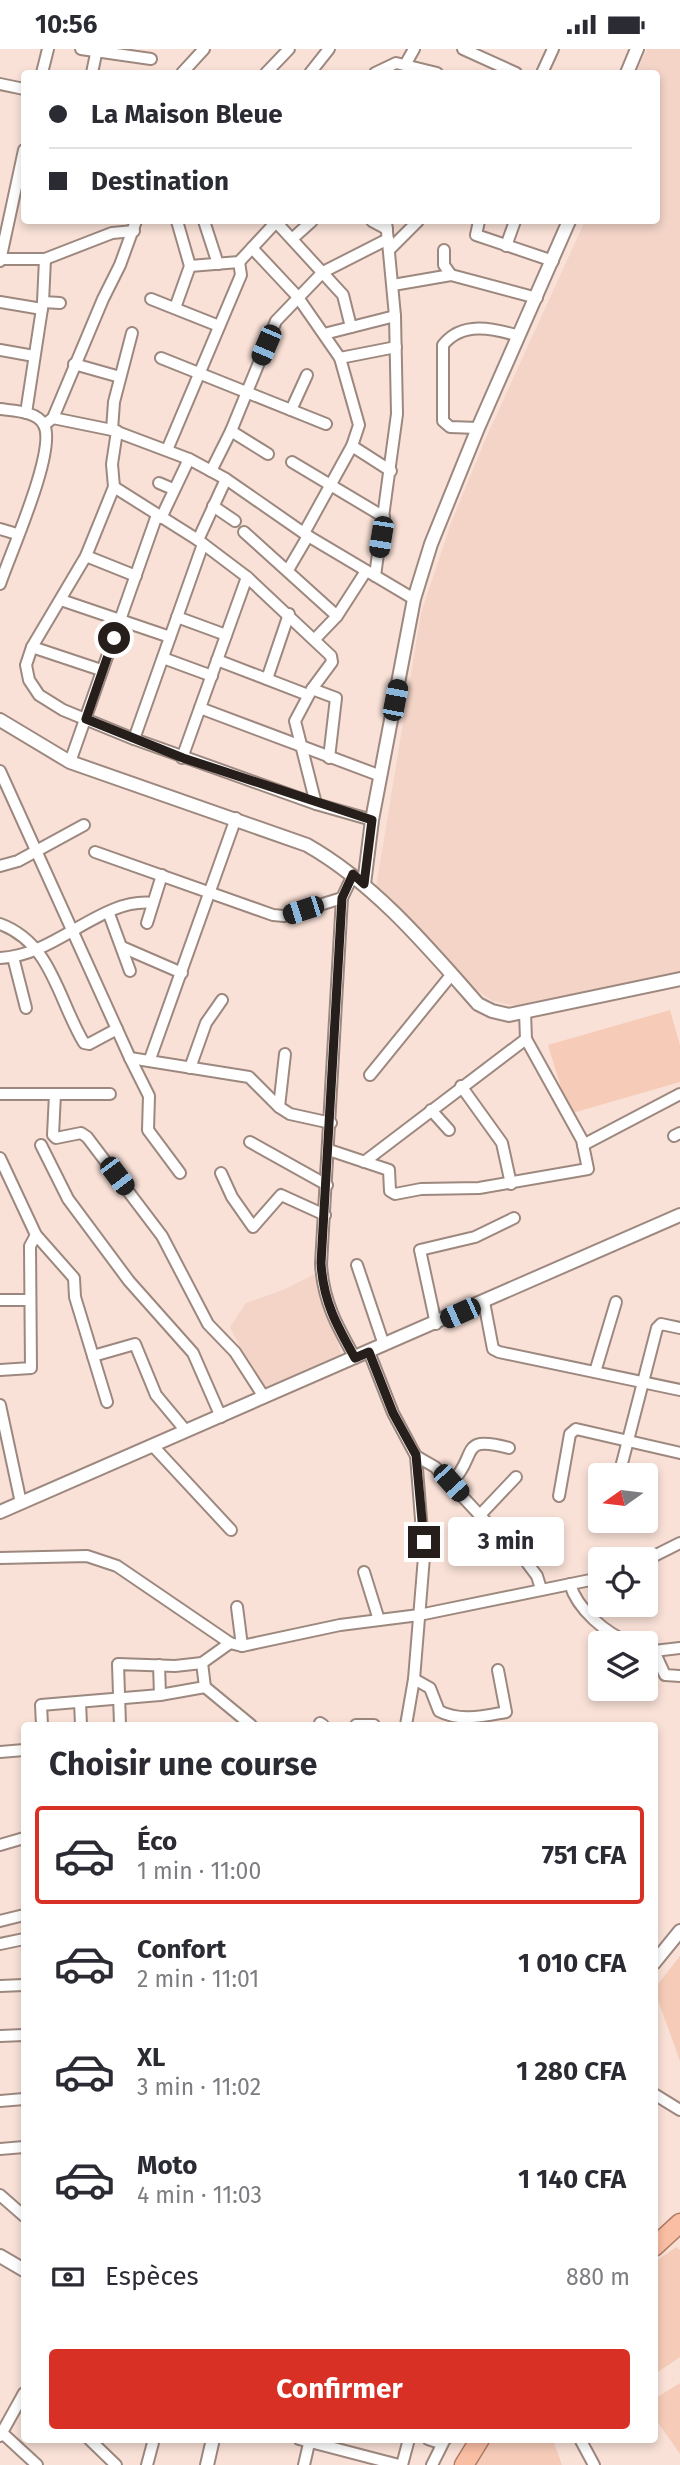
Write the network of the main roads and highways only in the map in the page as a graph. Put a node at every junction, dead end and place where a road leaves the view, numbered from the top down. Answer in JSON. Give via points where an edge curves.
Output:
{"nodes":[{"id":1,"x":680,"y":2211,"type":"edge"},
{"id":2,"x":680,"y":2223,"type":"edge"},
{"id":3,"x":658,"y":2230,"type":"edge"},
{"id":4,"x":658,"y":2243,"type":"edge"},
{"id":5,"x":466,"y":2443,"type":"edge"},
{"id":6,"x":478,"y":2443,"type":"edge"},
{"id":7,"x":452,"y":2465,"type":"edge"},
{"id":8,"x":464,"y":2465,"type":"edge"}],
"edges":[{"from":1,"to":3,"type":"highway"},
{"from":2,"to":4,"type":"highway"},
{"from":5,"to":7,"type":"highway"},
{"from":6,"to":8,"type":"highway"}]}
